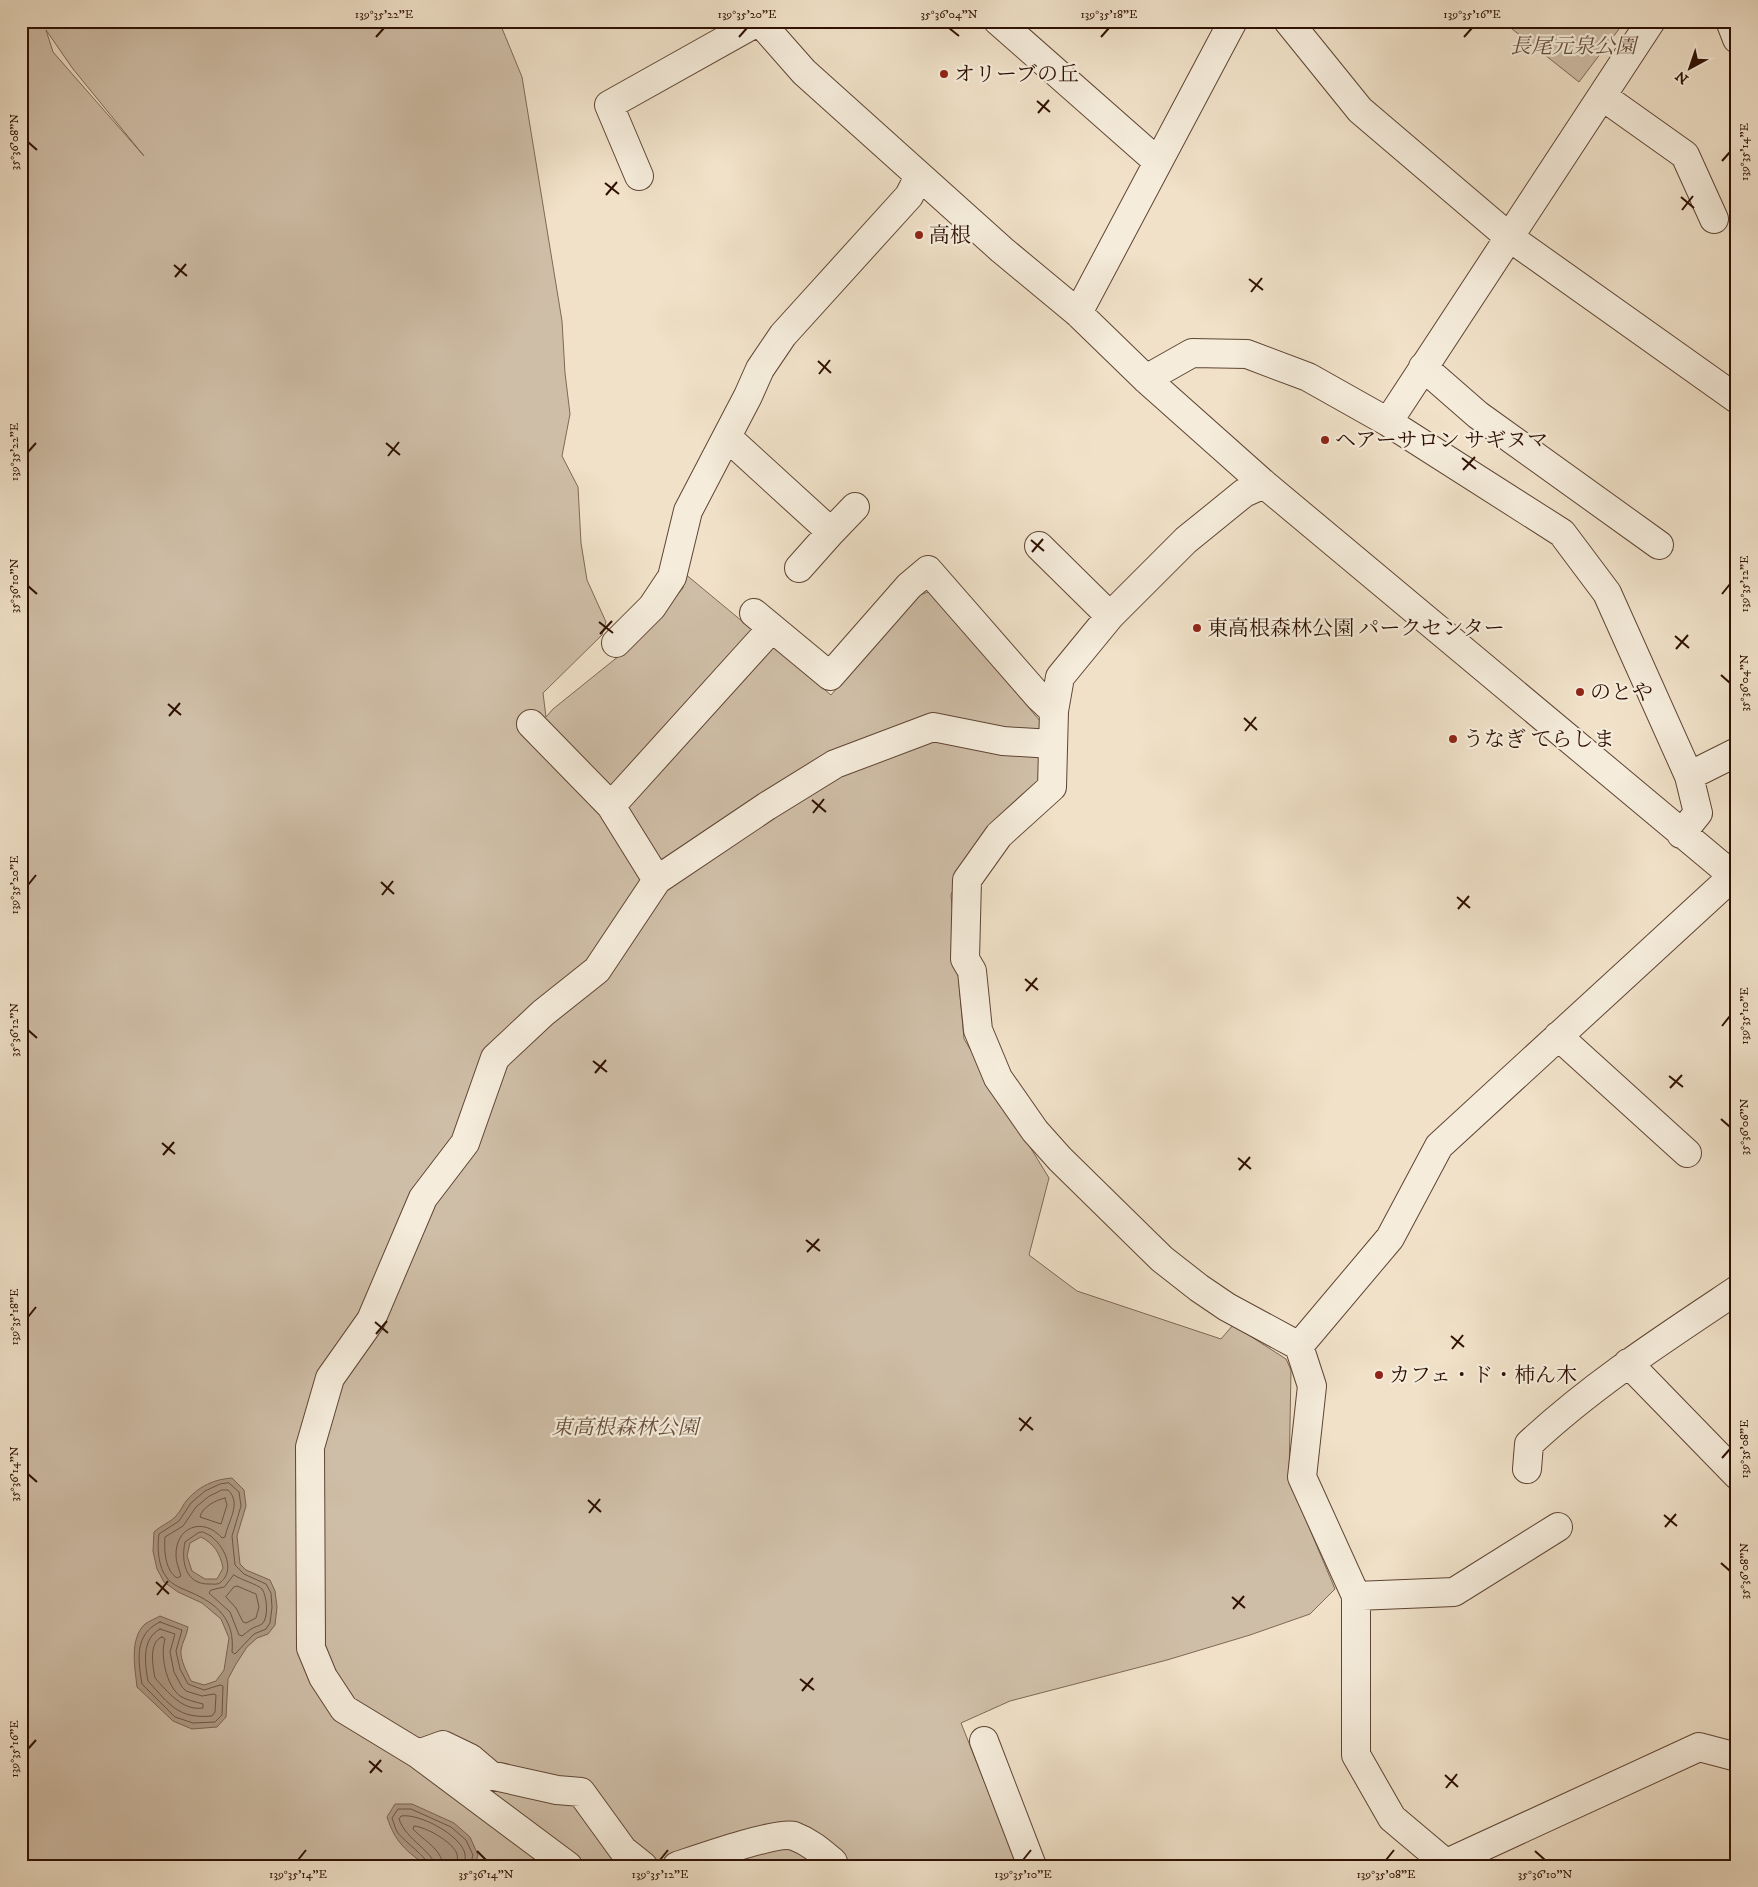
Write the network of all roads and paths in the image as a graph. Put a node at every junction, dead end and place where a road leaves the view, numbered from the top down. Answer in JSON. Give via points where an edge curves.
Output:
{"nodes":[{"id":1,"x":759,"y":21,"type":"edge"},
{"id":2,"x":998,"y":21,"type":"edge"},
{"id":3,"x":1233,"y":21,"type":"edge"},
{"id":4,"x":1288,"y":21,"type":"edge"},
{"id":5,"x":1730,"y":21,"type":"edge"},
{"id":6,"x":1643,"y":25,"type":"edge"},
{"id":7,"x":1737,"y":39,"type":"edge"},
{"id":8,"x":1602,"y":96,"type":"junction"},
{"id":9,"x":1158,"y":162,"type":"junction"},
{"id":10,"x":638,"y":176,"type":"dead end"},
{"id":11,"x":919,"y":176,"type":"junction"},
{"id":12,"x":1714,"y":219,"type":"dead end"},
{"id":13,"x":1509,"y":237,"type":"junction"},
{"id":14,"x":1078,"y":313,"type":"junction"},
{"id":15,"x":1423,"y":367,"type":"junction"},
{"id":16,"x":1146,"y":379,"type":"junction"},
{"id":17,"x":1737,"y":399,"type":"edge"},
{"id":18,"x":1388,"y":422,"type":"junction"},
{"id":19,"x":726,"y":438,"type":"junction"},
{"id":20,"x":1264,"y":484,"type":"junction"},
{"id":21,"x":855,"y":507,"type":"dead end"},
{"id":22,"x":831,"y":532,"type":"junction"},
{"id":23,"x":1659,"y":545,"type":"dead end"},
{"id":24,"x":1039,"y":546,"type":"dead end"},
{"id":25,"x":799,"y":568,"type":"dead end"},
{"id":26,"x":1110,"y":616,"type":"junction"},
{"id":27,"x":616,"y":643,"type":"dead end"},
{"id":28,"x":1054,"y":711,"type":"junction"},
{"id":29,"x":531,"y":724,"type":"dead end"},
{"id":30,"x":1052,"y":744,"type":"junction"},
{"id":31,"x":1737,"y":752,"type":"edge"},
{"id":32,"x":1688,"y":776,"type":"junction"},
{"id":33,"x":611,"y":806,"type":"junction"},
{"id":34,"x":1681,"y":834,"type":"junction"},
{"id":35,"x":1735,"y":878,"type":"edge"},
{"id":36,"x":657,"y":880,"type":"junction"},
{"id":37,"x":1558,"y":1036,"type":"junction"},
{"id":38,"x":1687,"y":1153,"type":"dead end"},
{"id":39,"x":1737,"y":1290,"type":"edge"},
{"id":40,"x":1299,"y":1346,"type":"junction"},
{"id":41,"x":1628,"y":1363,"type":"junction"},
{"id":42,"x":1734,"y":1468,"type":"edge"},
{"id":43,"x":1527,"y":1469,"type":"dead end"},
{"id":44,"x":1558,"y":1527,"type":"dead end"},
{"id":45,"x":1356,"y":1596,"type":"junction"},
{"id":46,"x":984,"y":1741,"type":"dead end"},
{"id":47,"x":418,"y":1754,"type":"junction"},
{"id":48,"x":1737,"y":1757,"type":"edge"},
{"id":49,"x":1448,"y":1864,"type":"edge"},
{"id":50,"x":568,"y":1866,"type":"edge"},
{"id":51,"x":643,"y":1866,"type":"edge"},
{"id":52,"x":677,"y":1866,"type":"edge"},
{"id":53,"x":834,"y":1866,"type":"edge"},
{"id":54,"x":1032,"y":1866,"type":"edge"}],
"edges":[{"from":1,"to":10,"type":"street","via":[[609,104]]},
{"from":1,"to":11,"type":"street","via":[[804,72]]},
{"from":2,"to":9,"type":"street"},
{"from":3,"to":9,"type":"street"},
{"from":4,"to":13,"type":"street","via":[[1360,110]]},
{"from":5,"to":7,"type":"street"},
{"from":6,"to":8,"type":"street"},
{"from":8,"to":12,"type":"street","via":[[1685,155]]},
{"from":8,"to":13,"type":"street"},
{"from":9,"to":14,"type":"street"},
{"from":11,"to":14,"type":"street"},
{"from":11,"to":19,"type":"street","via":[[909,196],[783,335],[760,369]]},
{"from":13,"to":15,"type":"street"},
{"from":13,"to":17,"type":"street"},
{"from":14,"to":16,"type":"street"},
{"from":15,"to":18,"type":"street"},
{"from":15,"to":23,"type":"street","via":[[1478,415]]},
{"from":16,"to":18,"type":"street","via":[[1192,353],[1247,354],[1308,376]]},
{"from":16,"to":20,"type":"street"},
{"from":18,"to":32,"type":"street","via":[[1562,533],[1607,593]]},
{"from":19,"to":22,"type":"street"},
{"from":19,"to":27,"type":"street","via":[[688,511],[672,577],[652,607]]},
{"from":20,"to":26,"type":"street","via":[[1244,493],[1186,540]]},
{"from":20,"to":34,"type":"street"},
{"from":21,"to":22,"type":"street"},
{"from":22,"to":25,"type":"street"},
{"from":24,"to":26,"type":"street"},
{"from":26,"to":28,"type":"street","via":[[1060,677]]},
{"from":28,"to":30,"type":"street"},
{"from":28,"to":33,"type":"street","via":[[928,570],[909,586],[830,676],[763,620]]},
{"from":29,"to":33,"type":"street"},
{"from":30,"to":36,"type":"street","via":[[1002,741],[933,728],[834,764]]},
{"from":30,"to":40,"type":"street","via":[[1052,787],[999,835],[967,880],[965,959],[972,971],[978,1030],[998,1078],[1034,1131],[1060,1159],[1162,1259],[1199,1288]]},
{"from":31,"to":32,"type":"street"},
{"from":32,"to":34,"type":"street","via":[[1698,813]]},
{"from":33,"to":36,"type":"street"},
{"from":34,"to":35,"type":"street"},
{"from":35,"to":37,"type":"street"},
{"from":36,"to":47,"type":"street","via":[[597,970],[543,1013],[495,1058],[464,1142],[423,1198],[371,1320],[330,1378],[310,1447],[311,1648],[323,1677],[344,1709]]},
{"from":37,"to":38,"type":"street"},
{"from":37,"to":40,"type":"street","via":[[1439,1146],[1390,1238]]},
{"from":39,"to":41,"type":"street"},
{"from":40,"to":45,"type":"street","via":[[1312,1386],[1302,1477]]},
{"from":41,"to":42,"type":"street"},
{"from":41,"to":43,"type":"street","via":[[1529,1444]]},
{"from":44,"to":45,"type":"street","via":[[1454,1592]]},
{"from":45,"to":49,"type":"street","via":[[1356,1755],[1392,1818]]},
{"from":46,"to":54,"type":"street"},
{"from":47,"to":50,"type":"street"},
{"from":47,"to":51,"type":"street","via":[[443,1745],[470,1758],[490,1775],[581,1792],[623,1850]]},
{"from":48,"to":49,"type":"street","via":[[1699,1747]]},
{"from":52,"to":53,"type":"street","via":[[759,1840],[792,1835],[814,1846]]}]}
